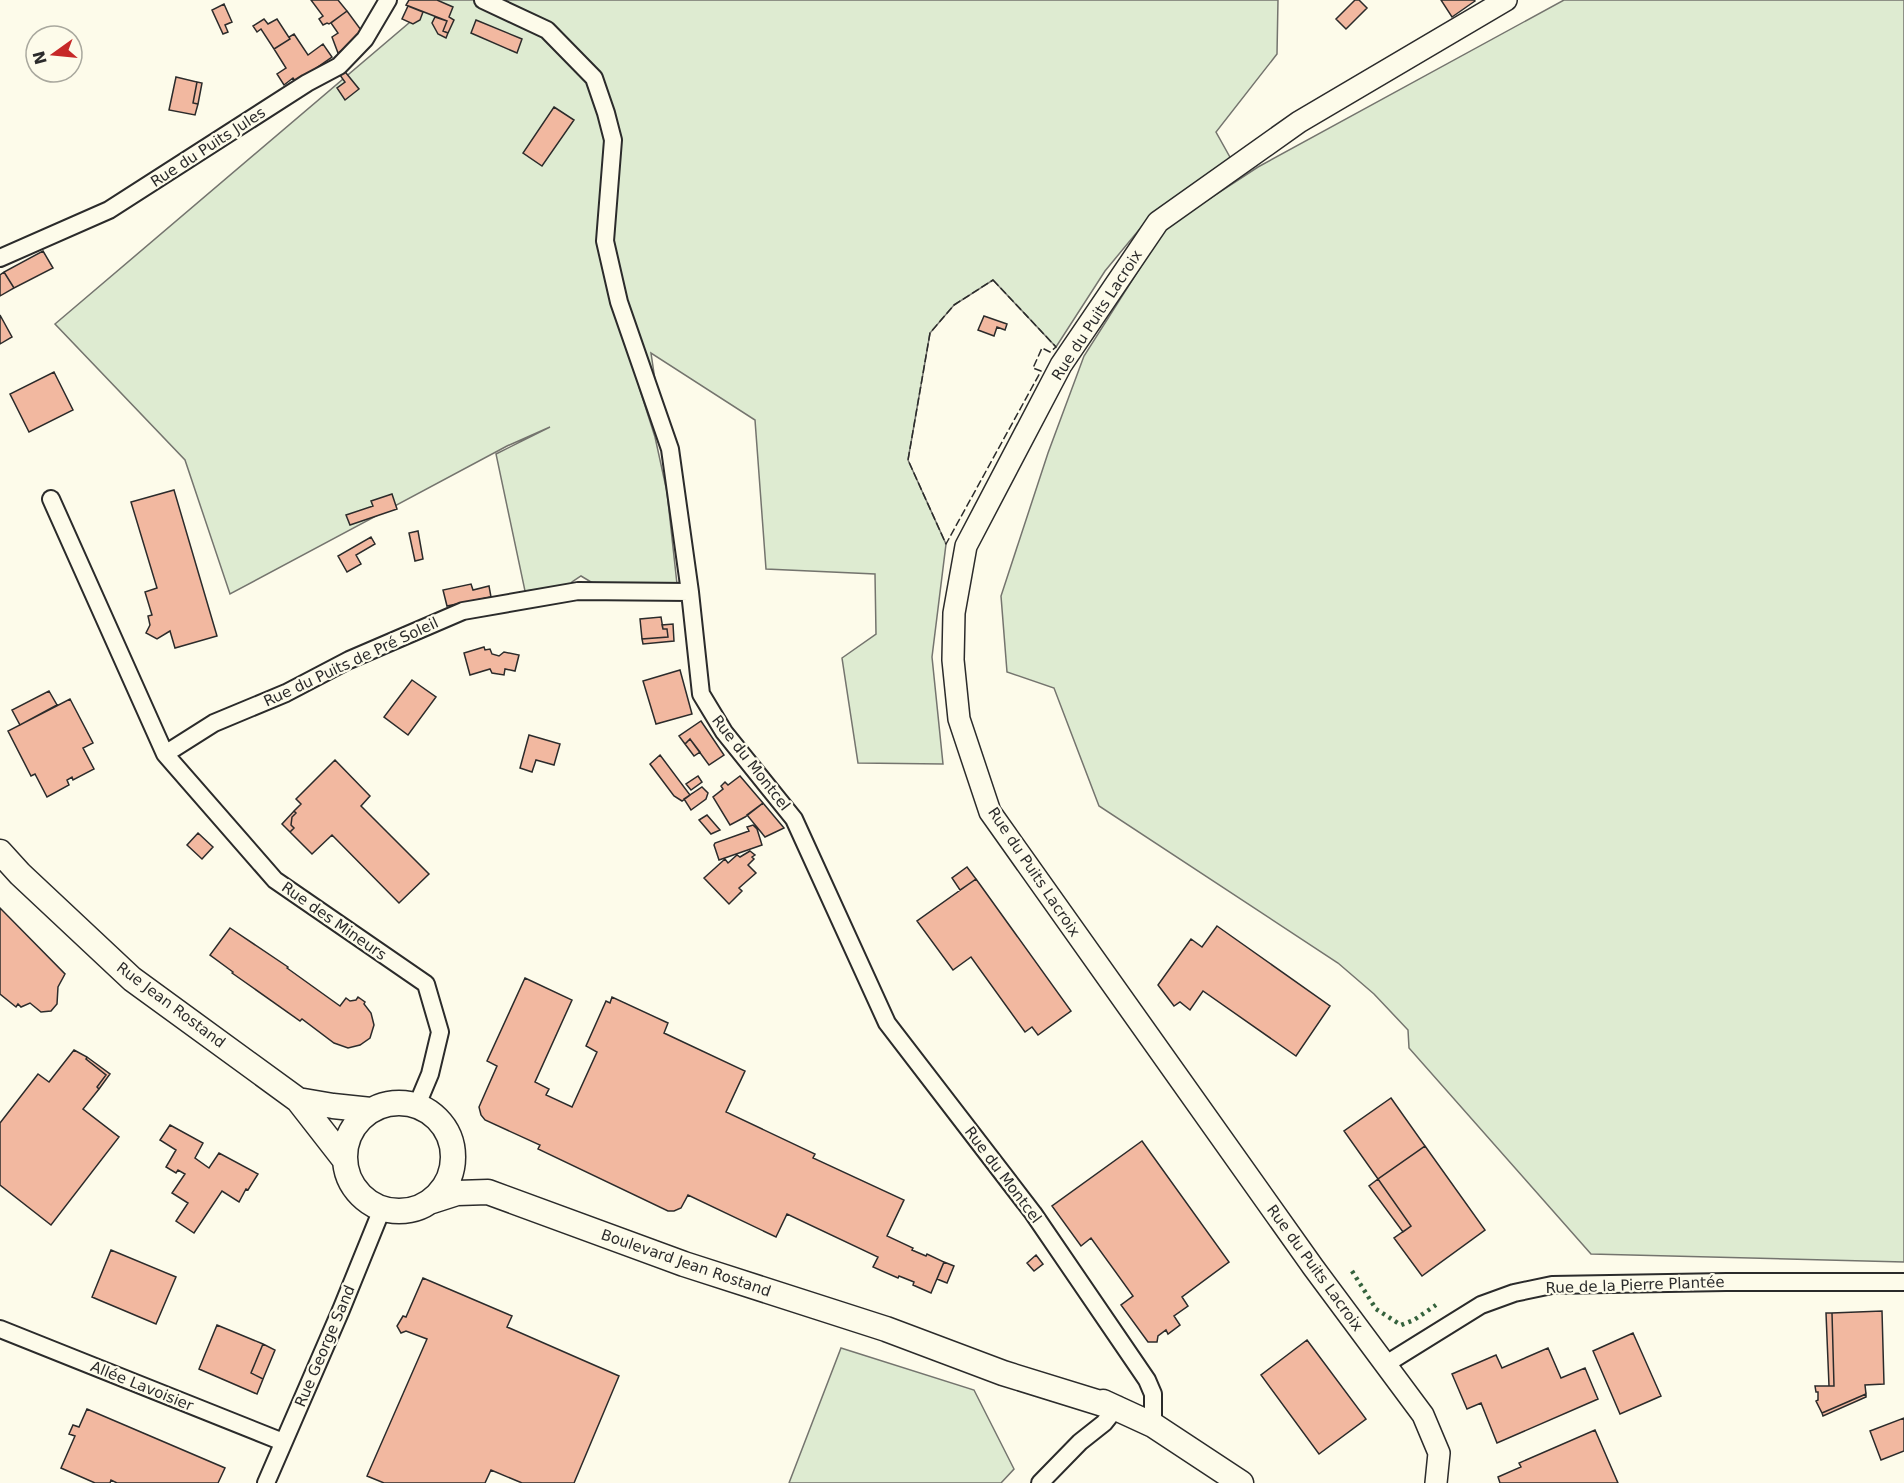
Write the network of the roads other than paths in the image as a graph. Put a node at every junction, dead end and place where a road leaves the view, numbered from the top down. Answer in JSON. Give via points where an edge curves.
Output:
{"nodes":[{"id":1,"x":388,"y":0,"type":"edge"},
{"id":2,"x":483,"y":0,"type":"edge"},
{"id":3,"x":1506,"y":0,"type":"edge"},
{"id":4,"x":0,"y":258,"type":"edge"},
{"id":5,"x":51,"y":499,"type":"dead end"},
{"id":6,"x":690,"y":592,"type":"junction"},
{"id":7,"x":165,"y":754,"type":"junction"},
{"id":8,"x":0,"y":852,"type":"edge"},
{"id":9,"x":298,"y":1100,"type":"junction"},
{"id":10,"x":417,"y":1106,"type":"junction"},
{"id":11,"x":371,"y":1110,"type":"junction"},
{"id":12,"x":453,"y":1154,"type":"junction"},
{"id":13,"x":344,"y":1159,"type":"junction"},
{"id":14,"x":488,"y":1192,"type":"junction"},
{"id":15,"x":429,"y":1202,"type":"junction"},
{"id":16,"x":382,"y":1209,"type":"junction"},
{"id":17,"x":1904,"y":1282,"type":"edge"},
{"id":18,"x":1,"y":1333,"type":"edge"},
{"id":19,"x":1386,"y":1364,"type":"junction"},
{"id":20,"x":1116,"y":1408,"type":"junction"},
{"id":21,"x":1153,"y":1425,"type":"junction"},
{"id":22,"x":283,"y":1442,"type":"junction"},
{"id":23,"x":266,"y":1483,"type":"edge"},
{"id":24,"x":1040,"y":1483,"type":"edge"},
{"id":25,"x":1241,"y":1483,"type":"edge"},
{"id":26,"x":1436,"y":1483,"type":"edge"}],
"edges":[{"from":1,"to":4,"type":"street","name":"Rue du Puits Jules","via":[[365,39],[339,66],[109,210]]},
{"from":2,"to":6,"type":"street","name":"Rue du Montcel","via":[[547,30],[594,78],[600,95],[613,140],[605,241],[619,302],[670,449]]},
{"from":3,"to":19,"type":"street","name":"Rue du Puits Lacroix","via":[[1299,122],[1158,222],[1061,365],[971,536],[954,613],[953,660],[959,719],[990,812]]},
{"from":5,"to":7,"type":"street","name":"Rue des Mineurs"},
{"from":6,"to":7,"type":"street","name":"Rue du Puits de Pré Soleil","via":[[578,591],[463,611],[214,723]]},
{"from":6,"to":21,"type":"street","name":"Rue du Montcel","via":[[701,694],[724,732],[794,819],[887,1023],[1033,1213],[1147,1380],[1153,1394]]},
{"from":7,"to":10,"type":"street","name":"Rue des Mineurs","via":[[275,880],[426,984],[440,1032]]},
{"from":8,"to":9,"type":"main road","name":"Rue Jean Rostand","via":[[132,979]]},
{"from":9,"to":11,"type":"main road"},
{"from":9,"to":13,"type":"main road"},
{"from":10,"to":11,"type":"main road","via":[[401,1102]]},
{"from":10,"to":12,"type":"main road","via":[[442,1124]]},
{"from":11,"to":13,"type":"main road","via":[[351,1131]]},
{"from":12,"to":14,"type":"main road"},
{"from":12,"to":15,"type":"main road","via":[[447,1181]]},
{"from":13,"to":16,"type":"main road","via":[[356,1190]]},
{"from":14,"to":15,"type":"main road","via":[[457,1193]]},
{"from":14,"to":20,"type":"main road","name":"Boulevard Jean Rostand","via":[[684,1264]]},
{"from":15,"to":16,"type":"main road","via":[[414,1209]]},
{"from":16,"to":22,"type":"street","name":"Rue George Sand"},
{"from":17,"to":19,"type":"street","name":"Rue de la Pierre Plantée","via":[[1552,1286],[1514,1293],[1481,1305]]},
{"from":18,"to":22,"type":"street","name":"Allée Lavoisier"},
{"from":19,"to":26,"type":"street","name":"Rue du Puits Lacroix","via":[[1424,1415],[1439,1453]]},
{"from":20,"to":21,"type":"main road","name":"Boulevard Jean Rostand"},
{"from":20,"to":24,"type":"street"},
{"from":21,"to":25,"type":"main road","name":"Boulevard Jean Rostand"},
{"from":22,"to":23,"type":"street","name":"Rue George Sand"}]}
